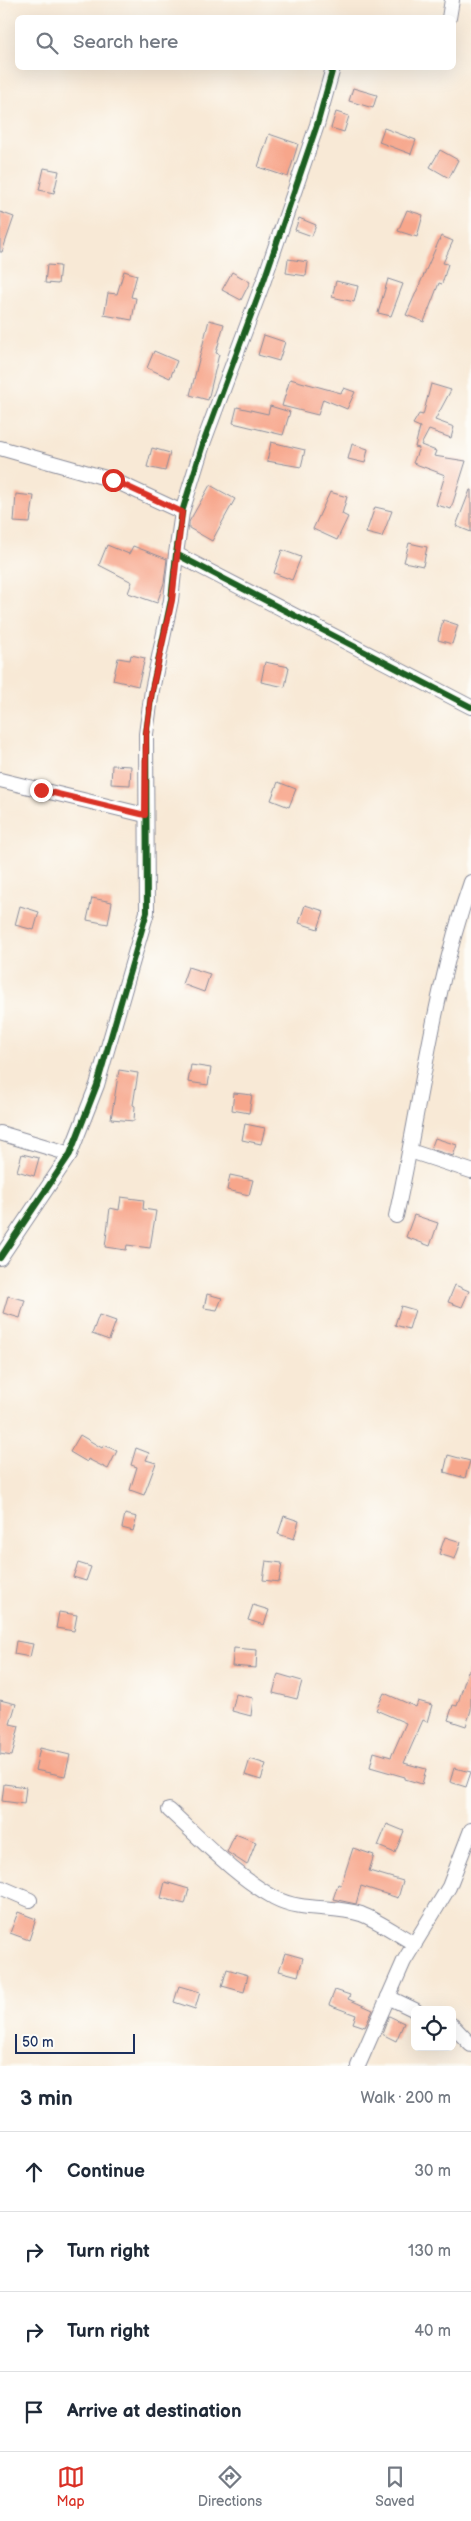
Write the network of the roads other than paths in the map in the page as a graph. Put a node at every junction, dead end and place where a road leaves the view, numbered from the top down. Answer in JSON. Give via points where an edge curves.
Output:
{"nodes":[{"id":1,"x":452,"y":0,"type":"edge"},
{"id":2,"x":450,"y":15,"type":"edge"},
{"id":3,"x":332,"y":70,"type":"edge"},
{"id":4,"x":0,"y":448,"type":"edge"},
{"id":5,"x":182,"y":512,"type":"junction"},
{"id":6,"x":176,"y":554,"type":"junction"},
{"id":7,"x":471,"y":707,"type":"edge"},
{"id":8,"x":0,"y":780,"type":"edge"},
{"id":9,"x":145,"y":815,"type":"junction"},
{"id":10,"x":471,"y":882,"type":"edge"},
{"id":11,"x":0,"y":1133,"type":"edge"},
{"id":12,"x":410,"y":1151,"type":"junction"},
{"id":13,"x":70,"y":1154,"type":"junction"},
{"id":14,"x":471,"y":1171,"type":"edge"},
{"id":15,"x":396,"y":1216,"type":"dead end"},
{"id":16,"x":0,"y":1258,"type":"edge"},
{"id":17,"x":169,"y":1810,"type":"dead end"},
{"id":18,"x":471,"y":1830,"type":"edge"},
{"id":19,"x":0,"y":1887,"type":"edge"},
{"id":20,"x":30,"y":1900,"type":"dead end"},
{"id":21,"x":414,"y":1944,"type":"junction"},
{"id":22,"x":388,"y":1997,"type":"junction"},
{"id":23,"x":411,"y":2008,"type":"edge"},
{"id":24,"x":456,"y":2029,"type":"edge"},
{"id":25,"x":471,"y":2045,"type":"edge"},
{"id":26,"x":358,"y":2066,"type":"edge"}],
"edges":[{"from":1,"to":2,"type":"street"},
{"from":3,"to":5,"type":"street","via":[[268,271],[204,441]]},
{"from":4,"to":5,"type":"street","via":[[113,480]]},
{"from":5,"to":6,"type":"street"},
{"from":6,"to":7,"type":"street"},
{"from":6,"to":9,"type":"street","via":[[172,600],[146,734]]},
{"from":8,"to":9,"type":"street"},
{"from":9,"to":13,"type":"street","via":[[147,912],[97,1084]]},
{"from":10,"to":12,"type":"street","via":[[458,919],[434,1017]]},
{"from":11,"to":13,"type":"street"},
{"from":12,"to":14,"type":"street"},
{"from":12,"to":15,"type":"street"},
{"from":13,"to":16,"type":"street"},
{"from":17,"to":21,"type":"street","via":[[246,1879],[276,1898],[298,1906],[362,1915]]},
{"from":18,"to":21,"type":"street","via":[[449,1887]]},
{"from":19,"to":20,"type":"street"},
{"from":21,"to":22,"type":"street"},
{"from":22,"to":23,"type":"street"},
{"from":22,"to":26,"type":"street"},
{"from":24,"to":25,"type":"street"}]}
